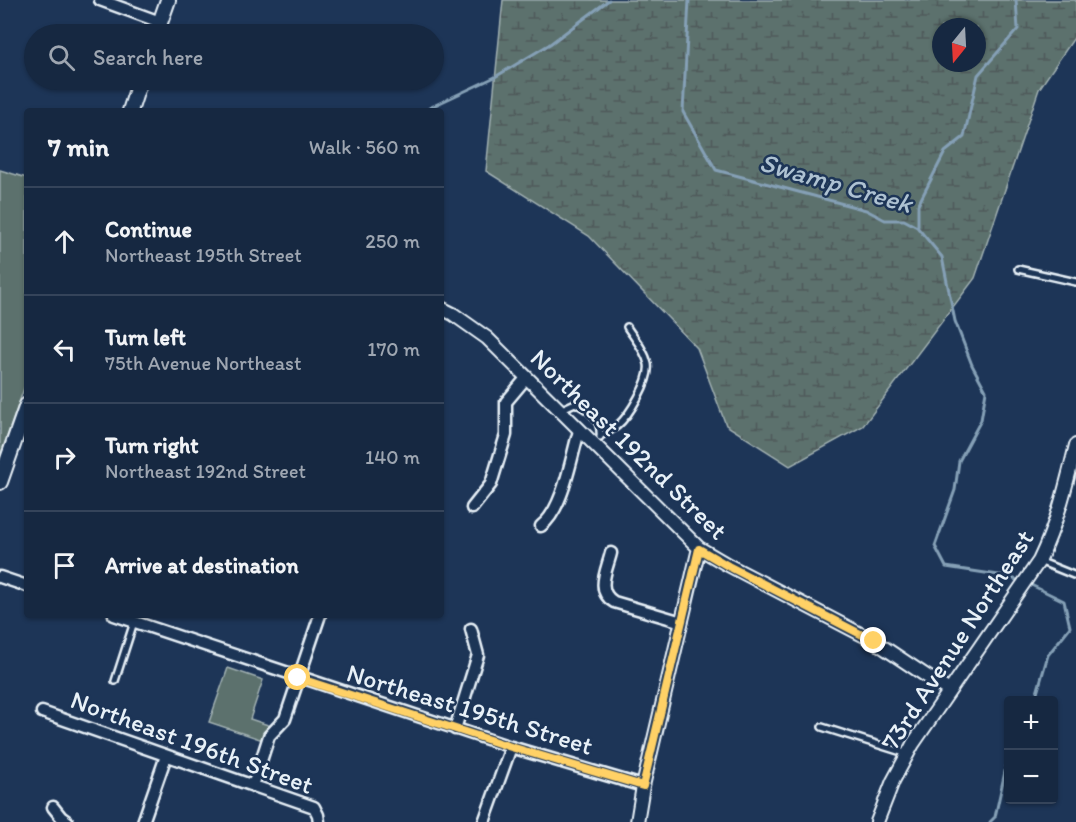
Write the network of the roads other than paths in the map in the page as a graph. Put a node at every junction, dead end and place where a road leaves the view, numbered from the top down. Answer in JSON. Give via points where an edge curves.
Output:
{"nodes":[{"id":1,"x":100,"y":0,"type":"edge"},
{"id":2,"x":168,"y":0,"type":"edge"},
{"id":3,"x":150,"y":24,"type":"edge"},
{"id":4,"x":159,"y":24,"type":"edge"},
{"id":5,"x":136,"y":90,"type":"edge"},
{"id":6,"x":130,"y":108,"type":"edge"},
{"id":7,"x":1018,"y":269,"type":"dead end"},
{"id":8,"x":1076,"y":282,"type":"edge"},
{"id":9,"x":444,"y":310,"type":"edge"},
{"id":10,"x":627,"y":327,"type":"dead end"},
{"id":11,"x":527,"y":377,"type":"junction"},
{"id":12,"x":559,"y":410,"type":"junction"},
{"id":13,"x":24,"y":414,"type":"edge"},
{"id":14,"x":579,"y":431,"type":"junction"},
{"id":15,"x":597,"y":441,"type":"junction"},
{"id":16,"x":1076,"y":445,"type":"edge"},
{"id":17,"x":0,"y":482,"type":"edge"},
{"id":18,"x":472,"y":508,"type":"dead end"},
{"id":19,"x":541,"y":526,"type":"dead end"},
{"id":20,"x":699,"y":549,"type":"junction"},
{"id":21,"x":611,"y":553,"type":"dead end"},
{"id":22,"x":1039,"y":561,"type":"junction"},
{"id":23,"x":1076,"y":576,"type":"edge"},
{"id":24,"x":0,"y":577,"type":"edge"},
{"id":25,"x":24,"y":585,"type":"edge"},
{"id":26,"x":123,"y":618,"type":"edge"},
{"id":27,"x":319,"y":618,"type":"edge"},
{"id":28,"x":134,"y":622,"type":"junction"},
{"id":29,"x":682,"y":622,"type":"junction"},
{"id":30,"x":471,"y":629,"type":"dead end"},
{"id":31,"x":298,"y":678,"type":"junction"},
{"id":32,"x":115,"y":681,"type":"dead end"},
{"id":33,"x":949,"y":691,"type":"junction"},
{"id":34,"x":42,"y":712,"type":"dead end"},
{"id":35,"x":822,"y":727,"type":"dead end"},
{"id":36,"x":455,"y":729,"type":"junction"},
{"id":37,"x":511,"y":747,"type":"junction"},
{"id":38,"x":908,"y":753,"type":"junction"},
{"id":39,"x":166,"y":756,"type":"junction"},
{"id":40,"x":253,"y":786,"type":"junction"},
{"id":41,"x":643,"y":786,"type":"junction"},
{"id":42,"x":53,"y":807,"type":"dead end"},
{"id":43,"x":68,"y":822,"type":"edge"},
{"id":44,"x":143,"y":822,"type":"edge"},
{"id":45,"x":319,"y":822,"type":"edge"},
{"id":46,"x":484,"y":822,"type":"edge"},
{"id":47,"x":636,"y":822,"type":"edge"},
{"id":48,"x":877,"y":822,"type":"edge"}],
"edges":[{"from":1,"to":3,"type":"street"},
{"from":2,"to":4,"type":"main road"},
{"from":5,"to":6,"type":"main road"},
{"from":7,"to":8,"type":"lane"},
{"from":9,"to":11,"type":"street","name":"Northeast 192nd Street","via":[[487,338]]},
{"from":10,"to":15,"type":"lane","via":[[644,354],[648,370],[630,410]]},
{"from":11,"to":12,"type":"street","name":"Northeast 192nd Street"},
{"from":11,"to":18,"type":"street","via":[[506,402],[506,435],[491,484]]},
{"from":12,"to":14,"type":"street","name":"Northeast 192nd Street"},
{"from":12,"to":15,"type":"lane","via":[[575,403],[586,409],[598,420]]},
{"from":13,"to":17,"type":"main road"},
{"from":14,"to":15,"type":"street","name":"Northeast 192nd Street"},
{"from":14,"to":19,"type":"street","via":[[556,508]]},
{"from":15,"to":20,"type":"street","name":"Northeast 192nd Street"},
{"from":16,"to":22,"type":"street","name":"73rd Avenue Northeast","via":[[1062,504]]},
{"from":20,"to":29,"type":"street"},
{"from":20,"to":33,"type":"street","name":"Northeast 192nd Street","via":[[874,641]]},
{"from":21,"to":29,"type":"street","via":[[603,584],[607,598]]},
{"from":22,"to":23,"type":"lane"},
{"from":22,"to":33,"type":"street","name":"73rd Avenue Northeast"},
{"from":24,"to":25,"type":"street"},
{"from":26,"to":28,"type":"street","name":"Northeast 195th Street"},
{"from":27,"to":31,"type":"street"},
{"from":28,"to":31,"type":"street","name":"Northeast 195th Street"},
{"from":28,"to":32,"type":"lane"},
{"from":29,"to":41,"type":"street"},
{"from":30,"to":36,"type":"street","via":[[478,655]]},
{"from":31,"to":36,"type":"street","name":"Northeast 195th Street"},
{"from":31,"to":40,"type":"street","via":[[285,719],[269,736]]},
{"from":33,"to":38,"type":"street","name":"73rd Avenue Northeast"},
{"from":34,"to":39,"type":"street","name":"Northeast 196th Street"},
{"from":35,"to":38,"type":"lane"},
{"from":36,"to":37,"type":"street","name":"Northeast 195th Street"},
{"from":37,"to":41,"type":"street","name":"Northeast 195th Street"},
{"from":37,"to":46,"type":"street"},
{"from":38,"to":48,"type":"street","name":"73rd Avenue Northeast"},
{"from":39,"to":40,"type":"street","name":"Northeast 196th Street"},
{"from":39,"to":44,"type":"street"},
{"from":40,"to":45,"type":"street","name":"Northeast 196th Street","via":[[314,807]]},
{"from":41,"to":47,"type":"street"},
{"from":42,"to":43,"type":"street"}]}
